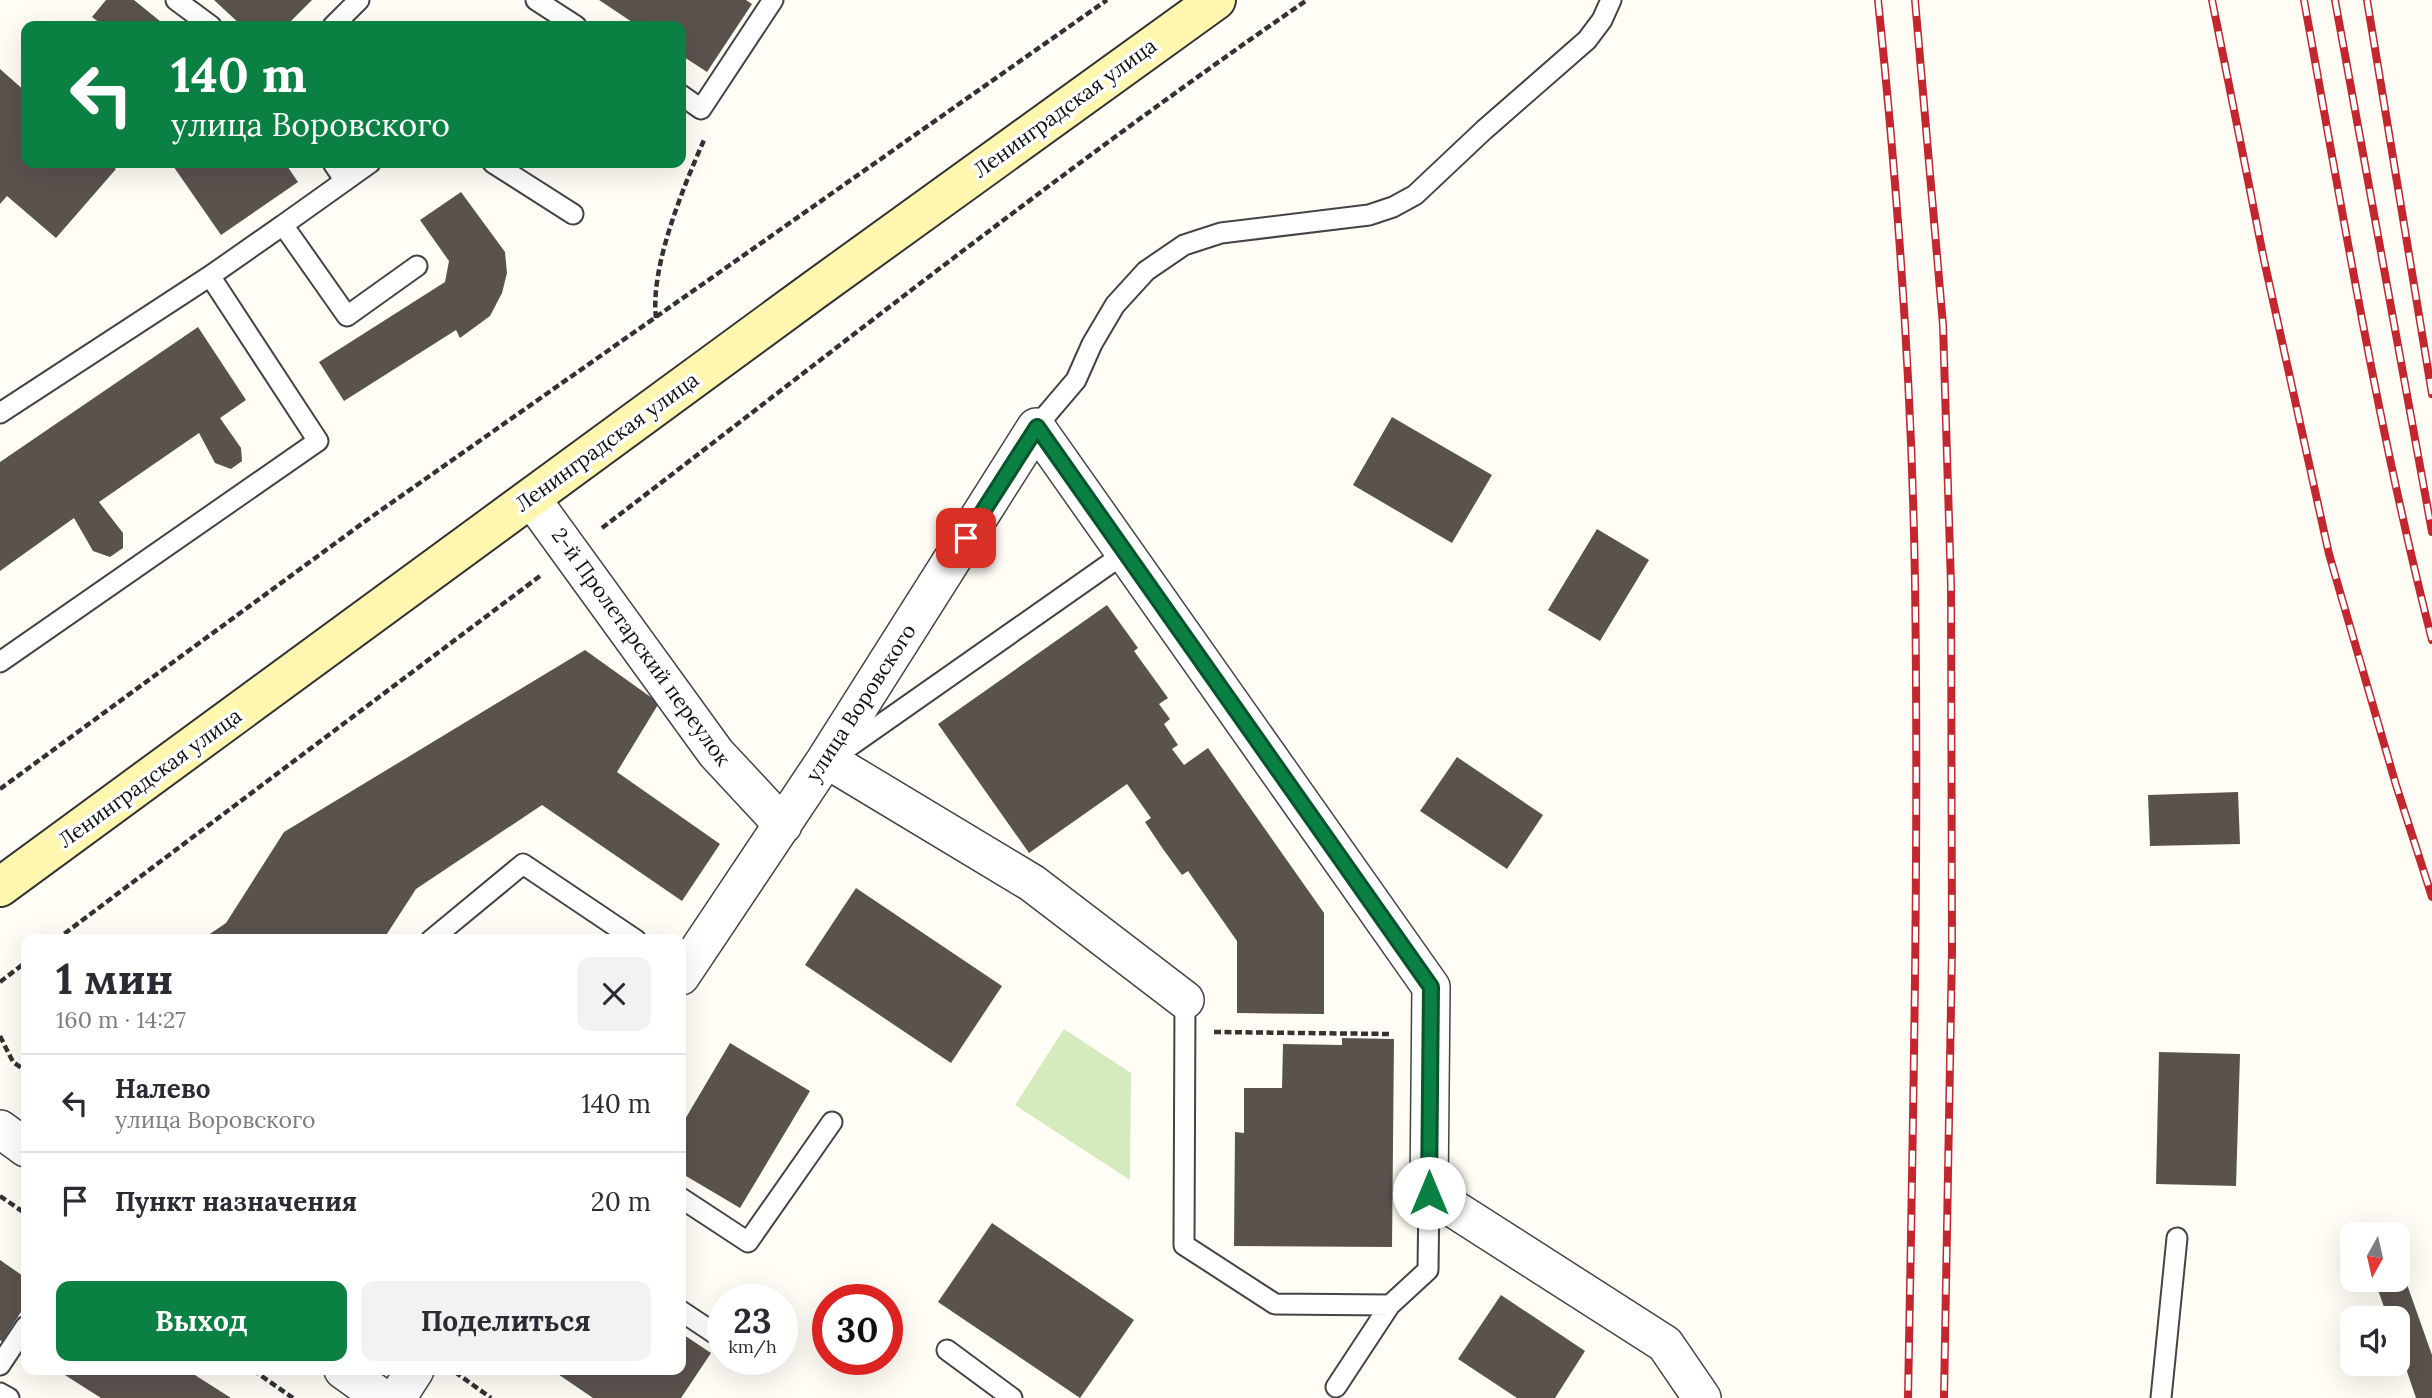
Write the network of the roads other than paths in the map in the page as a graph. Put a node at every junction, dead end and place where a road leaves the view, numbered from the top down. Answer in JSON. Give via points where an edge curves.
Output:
{"nodes":[{"id":1,"x":176,"y":0,"type":"edge"},
{"id":2,"x":359,"y":0,"type":"edge"},
{"id":3,"x":536,"y":0,"type":"edge"},
{"id":4,"x":773,"y":0,"type":"edge"},
{"id":5,"x":1216,"y":0,"type":"edge"},
{"id":6,"x":1611,"y":0,"type":"edge"},
{"id":7,"x":204,"y":21,"type":"edge"},
{"id":8,"x":338,"y":21,"type":"edge"},
{"id":9,"x":568,"y":21,"type":"edge"},
{"id":10,"x":686,"y":98,"type":"edge"},
{"id":11,"x":336,"y":168,"type":"edge"},
{"id":12,"x":363,"y":168,"type":"edge"},
{"id":13,"x":502,"y":168,"type":"edge"},
{"id":14,"x":345,"y":181,"type":"junction"},
{"id":15,"x":573,"y":214,"type":"dead end"},
{"id":16,"x":283,"y":225,"type":"junction"},
{"id":17,"x":417,"y":266,"type":"dead end"},
{"id":18,"x":210,"y":276,"type":"junction"},
{"id":19,"x":0,"y":413,"type":"edge"},
{"id":20,"x":1037,"y":427,"type":"junction"},
{"id":21,"x":531,"y":498,"type":"junction"},
{"id":22,"x":1125,"y":553,"type":"junction"},
{"id":23,"x":0,"y":662,"type":"edge"},
{"id":24,"x":827,"y":760,"type":"junction"},
{"id":25,"x":783,"y":825,"type":"junction"},
{"id":26,"x":0,"y":887,"type":"edge"},
{"id":27,"x":438,"y":934,"type":"edge"},
{"id":28,"x":627,"y":934,"type":"edge"},
{"id":29,"x":686,"y":966,"type":"edge"},
{"id":30,"x":1185,"y":1016,"type":"joint"},
{"id":31,"x":832,"y":1122,"type":"dead end"},
{"id":32,"x":0,"y":1129,"type":"edge"},
{"id":33,"x":21,"y":1144,"type":"edge"},
{"id":34,"x":1429,"y":1193,"type":"junction"},
{"id":35,"x":686,"y":1201,"type":"edge"},
{"id":36,"x":2177,"y":1238,"type":"dead end"},
{"id":37,"x":1390,"y":1305,"type":"junction"},
{"id":38,"x":686,"y":1314,"type":"edge"},
{"id":39,"x":707,"y":1328,"type":"edge"},
{"id":40,"x":21,"y":1334,"type":"edge"},
{"id":41,"x":947,"y":1350,"type":"dead end"},
{"id":42,"x":0,"y":1365,"type":"edge"},
{"id":43,"x":350,"y":1375,"type":"edge"},
{"id":44,"x":412,"y":1375,"type":"edge"},
{"id":45,"x":1336,"y":1387,"type":"dead end"},
{"id":46,"x":0,"y":1392,"type":"edge"},
{"id":47,"x":9,"y":1398,"type":"edge"},
{"id":48,"x":382,"y":1398,"type":"edge"},
{"id":49,"x":397,"y":1398,"type":"edge"},
{"id":50,"x":1012,"y":1398,"type":"edge"},
{"id":51,"x":1702,"y":1398,"type":"edge"},
{"id":52,"x":2161,"y":1398,"type":"edge"}],
"edges":[{"from":1,"to":7,"type":"lane"},
{"from":2,"to":8,"type":"lane"},
{"from":3,"to":9,"type":"lane"},
{"from":4,"to":10,"type":"lane","via":[[701,108]]},
{"from":5,"to":21,"type":"main road","name":"Ленинградская улица"},
{"from":6,"to":20,"type":"lane","via":[[1587,40],[1415,195],[1369,215],[1221,233],[1184,245],[1146,271],[1115,305],[1076,380]]},
{"from":11,"to":14,"type":"lane"},
{"from":12,"to":14,"type":"lane"},
{"from":13,"to":15,"type":"lane"},
{"from":14,"to":16,"type":"lane"},
{"from":16,"to":17,"type":"lane","via":[[347,316]]},
{"from":16,"to":18,"type":"lane"},
{"from":18,"to":19,"type":"lane"},
{"from":18,"to":23,"type":"lane","via":[[318,441]]},
{"from":20,"to":22,"type":"street"},
{"from":20,"to":24,"type":"street","name":"улица Воровского"},
{"from":21,"to":25,"type":"street","name":"2-й Пролетарский переулок","via":[[716,753]]},
{"from":21,"to":26,"type":"main road","name":"Ленинградская улица"},
{"from":22,"to":24,"type":"lane"},
{"from":22,"to":34,"type":"street","via":[[1431,987]]},
{"from":24,"to":25,"type":"street","name":"улица Воровского"},
{"from":24,"to":30,"type":"street","via":[[1032,883]]},
{"from":25,"to":29,"type":"street","name":"улица Воровского"},
{"from":27,"to":28,"type":"lane","via":[[523,864]]},
{"from":30,"to":37,"type":"lane","via":[[1184,1245],[1275,1304]]},
{"from":31,"to":35,"type":"lane","via":[[748,1242]]},
{"from":32,"to":33,"type":"street"},
{"from":34,"to":37,"type":"lane","via":[[1429,1270]]},
{"from":34,"to":51,"type":"street","via":[[1665,1344]]},
{"from":36,"to":52,"type":"lane"},
{"from":37,"to":45,"type":"lane"},
{"from":38,"to":39,"type":"lane"},
{"from":40,"to":42,"type":"lane"},
{"from":41,"to":50,"type":"lane"},
{"from":43,"to":48,"type":"street"},
{"from":44,"to":49,"type":"street"},
{"from":46,"to":47,"type":"lane"}]}
